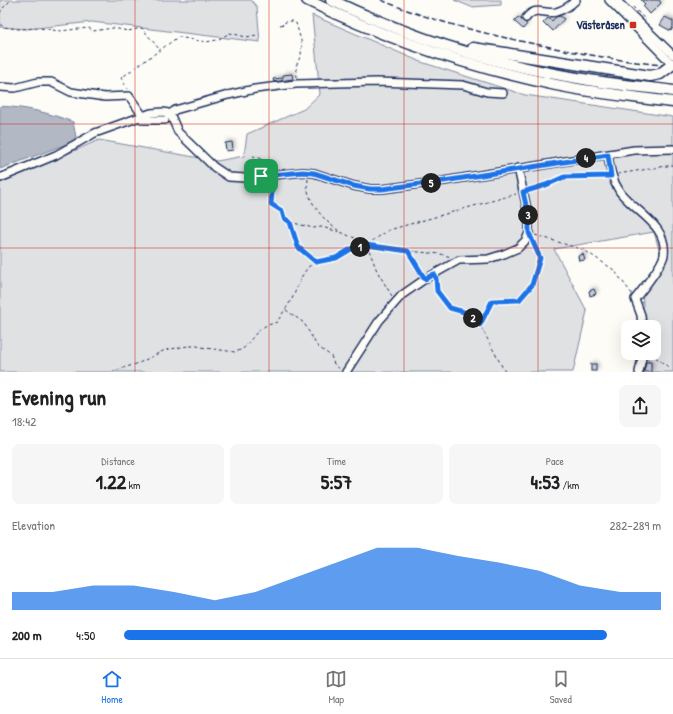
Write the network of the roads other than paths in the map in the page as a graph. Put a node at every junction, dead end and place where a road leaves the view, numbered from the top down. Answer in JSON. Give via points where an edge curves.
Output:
{"nodes":[{"id":1,"x":307,"y":0,"type":"edge"},
{"id":2,"x":331,"y":0,"type":"edge"},
{"id":3,"x":609,"y":0,"type":"edge"},
{"id":4,"x":616,"y":0,"type":"edge"},
{"id":5,"x":576,"y":2,"type":"edge"},
{"id":6,"x":526,"y":18,"type":"dead end"},
{"id":7,"x":396,"y":28,"type":"junction"},
{"id":8,"x":673,"y":61,"type":"edge"},
{"id":9,"x":0,"y":87,"type":"edge"},
{"id":10,"x":673,"y":91,"type":"edge"},
{"id":11,"x":503,"y":93,"type":"dead end"},
{"id":12,"x":673,"y":102,"type":"edge"},
{"id":13,"x":143,"y":116,"type":"junction"},
{"id":14,"x":167,"y":117,"type":"junction"},
{"id":15,"x":673,"y":149,"type":"edge"},
{"id":16,"x":608,"y":155,"type":"junction"},
{"id":17,"x":518,"y":168,"type":"junction"},
{"id":18,"x":0,"y":178,"type":"edge"},
{"id":19,"x":641,"y":320,"type":"edge"},
{"id":20,"x":642,"y":360,"type":"edge"},
{"id":21,"x":345,"y":372,"type":"edge"},
{"id":22,"x":639,"y":372,"type":"edge"}],
"edges":[{"from":1,"to":12,"type":"highway","via":[[411,45],[486,68],[558,85]]},
{"from":2,"to":7,"type":"highway"},
{"from":3,"to":8,"type":"street"},
{"from":4,"to":8,"type":"street"},
{"from":5,"to":6,"type":"street","via":[[557,12],[538,10]]},
{"from":7,"to":8,"type":"highway","via":[[478,49],[650,76],[660,74]]},
{"from":7,"to":10,"type":"highway","via":[[456,49],[518,66],[589,80]]},
{"from":9,"to":13,"type":"street","via":[[15,88],[38,82],[51,82],[71,92],[105,97],[129,96]]},
{"from":11,"to":14,"type":"street","via":[[487,92],[463,85],[377,82],[296,84],[228,95],[175,110]]},
{"from":13,"to":14,"type":"street","via":[[165,112]]},
{"from":13,"to":18,"type":"street","via":[[96,133],[56,155]]},
{"from":14,"to":17,"type":"street","via":[[200,155],[229,177],[235,178],[309,172],[354,186],[382,189]]},
{"from":15,"to":16,"type":"street","via":[[634,150]]},
{"from":16,"to":17,"type":"street"},
{"from":16,"to":19,"type":"street","via":[[611,176],[621,193],[652,222],[663,245],[664,256],[635,299]]},
{"from":17,"to":21,"type":"street","via":[[529,218],[529,233],[526,240],[518,248],[488,259],[458,260],[402,295],[379,322]]},
{"from":20,"to":22,"type":"street"}]}
